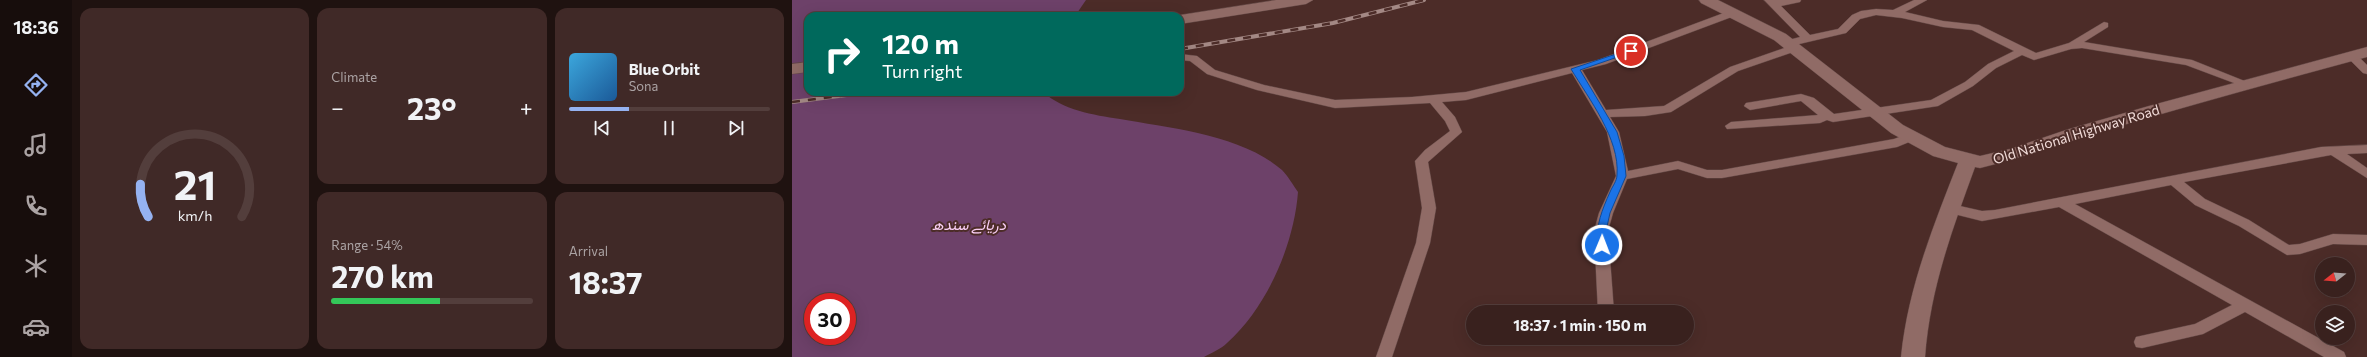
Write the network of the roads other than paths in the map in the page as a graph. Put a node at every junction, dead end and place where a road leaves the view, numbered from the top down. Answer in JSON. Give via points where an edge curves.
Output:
{"nodes":[{"id":1,"x":1306,"y":0,"type":"edge"},
{"id":2,"x":1706,"y":0,"type":"edge"},
{"id":3,"x":1796,"y":0,"type":"edge"},
{"id":4,"x":1922,"y":0,"type":"edge"},
{"id":5,"x":1772,"y":2,"type":"edge"},
{"id":6,"x":1869,"y":4,"type":"edge"},
{"id":7,"x":1897,"y":12,"type":"junction"},
{"id":8,"x":1733,"y":13,"type":"junction"},
{"id":9,"x":1184,"y":18,"type":"edge"},
{"id":10,"x":2104,"y":25,"type":"dead end"},
{"id":11,"x":1797,"y":44,"type":"junction"},
{"id":12,"x":2074,"y":44,"type":"junction"},
{"id":13,"x":2367,"y":47,"type":"edge"},
{"id":14,"x":2022,"y":51,"type":"junction"},
{"id":15,"x":2359,"y":53,"type":"edge"},
{"id":16,"x":1184,"y":57,"type":"edge"},
{"id":17,"x":804,"y":68,"type":"edge"},
{"id":18,"x":792,"y":69,"type":"edge"},
{"id":19,"x":1575,"y":69,"type":"junction"},
{"id":20,"x":2367,"y":71,"type":"edge"},
{"id":21,"x":2246,"y":84,"type":"junction"},
{"id":22,"x":1433,"y":99,"type":"junction"},
{"id":23,"x":1750,"y":106,"type":"dead end"},
{"id":24,"x":1876,"y":112,"type":"junction"},
{"id":25,"x":1602,"y":114,"type":"junction"},
{"id":26,"x":1825,"y":116,"type":"junction"},
{"id":27,"x":1731,"y":126,"type":"dead end"},
{"id":28,"x":1910,"y":137,"type":"junction"},
{"id":29,"x":2367,"y":149,"type":"edge"},
{"id":30,"x":2334,"y":151,"type":"junction"},
{"id":31,"x":1970,"y":159,"type":"junction"},
{"id":32,"x":2367,"y":174,"type":"edge"},
{"id":33,"x":1622,"y":176,"type":"junction"},
{"id":34,"x":2173,"y":180,"type":"junction"},
{"id":35,"x":2059,"y":201,"type":"junction"},
{"id":36,"x":1951,"y":209,"type":"junction"},
{"id":37,"x":2367,"y":240,"type":"edge"},
{"id":38,"x":2246,"y":304,"type":"junction"},
{"id":39,"x":1606,"y":305,"type":"edge"},
{"id":40,"x":2142,"y":342,"type":"dead end"},
{"id":41,"x":1384,"y":357,"type":"edge"},
{"id":42,"x":1913,"y":357,"type":"edge"},
{"id":43,"x":2338,"y":357,"type":"edge"}],
"edges":[{"from":1,"to":9,"type":"main road"},
{"from":2,"to":8,"type":"main road","name":"Old National Highway Road"},
{"from":3,"to":5,"type":"street"},
{"from":4,"to":7,"type":"street"},
{"from":5,"to":11,"type":"street"},
{"from":6,"to":7,"type":"street"},
{"from":6,"to":11,"type":"street","via":[[1853,15],[1851,24],[1842,31]]},
{"from":7,"to":14,"type":"street","via":[[1946,25],[1975,27]]},
{"from":8,"to":11,"type":"main road","name":"Old National Highway Road"},
{"from":8,"to":19,"type":"street","via":[[1602,62]]},
{"from":10,"to":12,"type":"street"},
{"from":11,"to":24,"type":"main road","name":"Old National Highway Road"},
{"from":11,"to":25,"type":"street","via":[[1734,68],[1667,109]]},
{"from":12,"to":14,"type":"street","via":[[2044,57],[2034,57]]},
{"from":12,"to":21,"type":"street","via":[[2188,62]]},
{"from":13,"to":15,"type":"main road","name":"Old National Highway Road"},
{"from":14,"to":24,"type":"street","via":[[1992,66],[1969,84],[1934,103]]},
{"from":15,"to":20,"type":"street"},
{"from":15,"to":21,"type":"main road","name":"Old National Highway Road"},
{"from":16,"to":22,"type":"street","via":[[1193,58],[1211,72],[1261,88],[1335,104]]},
{"from":17,"to":18,"type":"main road"},
{"from":19,"to":22,"type":"street","via":[[1466,96]]},
{"from":19,"to":25,"type":"street"},
{"from":21,"to":31,"type":"main road","name":"Old National Highway Road","via":[[2072,134],[2014,154],[1980,162]]},
{"from":22,"to":41,"type":"street","via":[[1451,120],[1456,132],[1420,161],[1429,208],[1404,302]]},
{"from":23,"to":26,"type":"street","via":[[1801,97],[1810,100]]},
{"from":24,"to":26,"type":"street","via":[[1833,118]]},
{"from":24,"to":28,"type":"main road","name":"Old National Highway Road","via":[[1897,130]]},
{"from":25,"to":33,"type":"street","via":[[1613,132]]},
{"from":26,"to":27,"type":"street","via":[[1820,119]]},
{"from":28,"to":31,"type":"main road","name":"Old National Highway Road","via":[[1939,152]]},
{"from":28,"to":33,"type":"street","via":[[1897,143],[1722,174],[1707,174],[1678,165]]},
{"from":29,"to":30,"type":"street"},
{"from":30,"to":32,"type":"street"},
{"from":30,"to":34,"type":"street","via":[[2321,151]]},
{"from":31,"to":36,"type":"main road"},
{"from":33,"to":39,"type":"street","via":[[1601,231]]},
{"from":34,"to":35,"type":"street"},
{"from":34,"to":37,"type":"street","via":[[2200,202],[2244,223],[2287,250],[2300,249],[2333,239]]},
{"from":35,"to":36,"type":"street","via":[[1982,216]]},
{"from":35,"to":38,"type":"street"},
{"from":36,"to":42,"type":"main road","via":[[1933,254],[1916,323]]},
{"from":38,"to":40,"type":"street","via":[[2198,330]]},
{"from":38,"to":43,"type":"street"}]}
